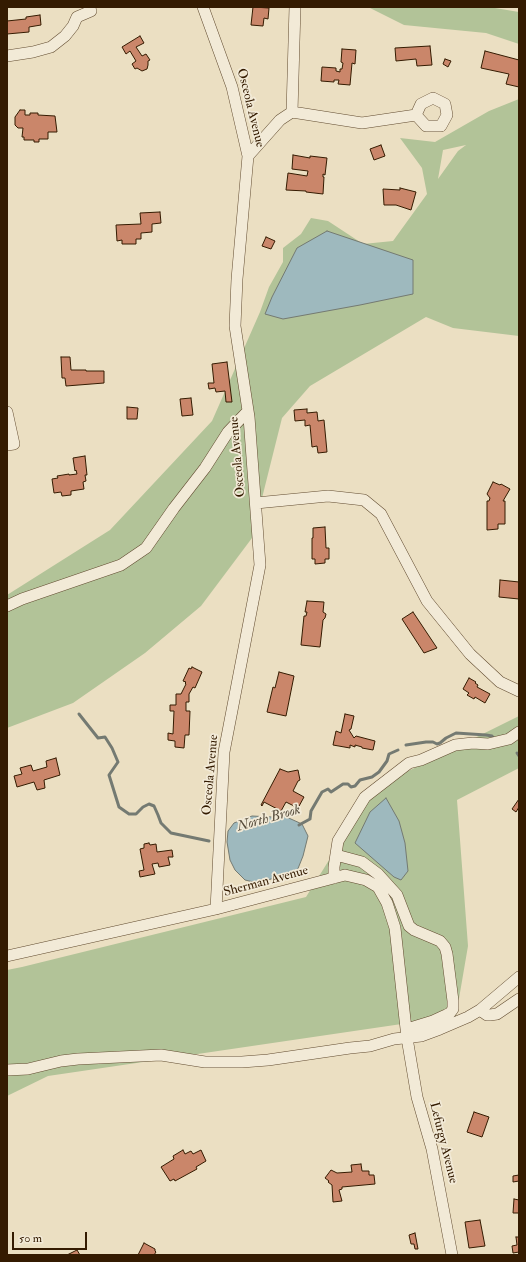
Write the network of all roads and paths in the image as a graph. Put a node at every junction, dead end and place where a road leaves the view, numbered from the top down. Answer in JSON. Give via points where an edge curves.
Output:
{"nodes":[{"id":1,"x":203,"y":7,"type":"edge"},
{"id":2,"x":295,"y":7,"type":"edge"},
{"id":3,"x":91,"y":11,"type":"dead end"},
{"id":4,"x":7,"y":56,"type":"edge"},
{"id":5,"x":292,"y":112,"type":"junction"},
{"id":6,"x":416,"y":115,"type":"dead end"},
{"id":7,"x":248,"y":156,"type":"junction"},
{"id":8,"x":248,"y":411,"type":"junction"},
{"id":9,"x":7,"y":412,"type":"edge"},
{"id":10,"x":11,"y":444,"type":"edge"},
{"id":11,"x":256,"y":503,"type":"junction"},
{"id":12,"x":7,"y":606,"type":"edge"},
{"id":13,"x":519,"y":691,"type":"edge"},
{"id":14,"x":519,"y":732,"type":"edge"},
{"id":15,"x":336,"y":855,"type":"junction"},
{"id":16,"x":334,"y":878,"type":"junction"},
{"id":17,"x":216,"y":909,"type":"junction"},
{"id":18,"x":7,"y":956,"type":"edge"},
{"id":19,"x":519,"y":977,"type":"edge"},
{"id":20,"x":519,"y":999,"type":"edge"},
{"id":21,"x":480,"y":1010,"type":"junction"},
{"id":22,"x":407,"y":1034,"type":"junction"},
{"id":23,"x":7,"y":1070,"type":"edge"},
{"id":24,"x":452,"y":1255,"type":"edge"}],
"edges":[{"from":1,"to":7,"type":"street","name":"Osceola Avenue","via":[[232,87]]},
{"from":2,"to":5,"type":"street"},
{"from":3,"to":4,"type":"street","via":[[77,17],[65,36],[52,48]]},
{"from":5,"to":6,"type":"street","via":[[362,123]]},
{"from":5,"to":7,"type":"street","via":[[280,120]]},
{"from":7,"to":8,"type":"street","name":"Osceola Avenue","via":[[235,326]]},
{"from":8,"to":11,"type":"street","name":"Osceola Avenue"},
{"from":8,"to":12,"type":"street","via":[[228,432],[205,468],[139,554],[121,565]]},
{"from":9,"to":10,"type":"street"},
{"from":11,"to":13,"type":"street","via":[[328,496],[364,500],[381,514],[427,601],[470,654],[500,682]]},
{"from":11,"to":17,"type":"street","name":"Osceola Avenue","via":[[260,565],[224,752]]},
{"from":14,"to":15,"type":"street","via":[[509,739],[488,744],[455,744],[409,763],[365,797],[338,841]]},
{"from":15,"to":16,"type":"street"},
{"from":15,"to":22,"type":"street","via":[[362,862],[378,874],[396,895],[409,926],[440,941],[445,947],[452,1009],[450,1013]]},
{"from":16,"to":17,"type":"street","name":"Sherman Avenue"},
{"from":16,"to":22,"type":"street","name":"Sherman Avenue","via":[[345,875],[366,880],[378,887],[387,903],[395,928]]},
{"from":17,"to":18,"type":"street","name":"Sherman Avenue"},
{"from":19,"to":21,"type":"street"},
{"from":20,"to":21,"type":"street","via":[[497,1014],[487,1015]]},
{"from":21,"to":22,"type":"street","via":[[421,1036]]},
{"from":22,"to":23,"type":"street","via":[[370,1046],[249,1062],[205,1062],[161,1055],[78,1059],[28,1069]]},
{"from":22,"to":24,"type":"street","name":"Lefurgy Avenue","via":[[417,1096],[432,1149]]}]}
